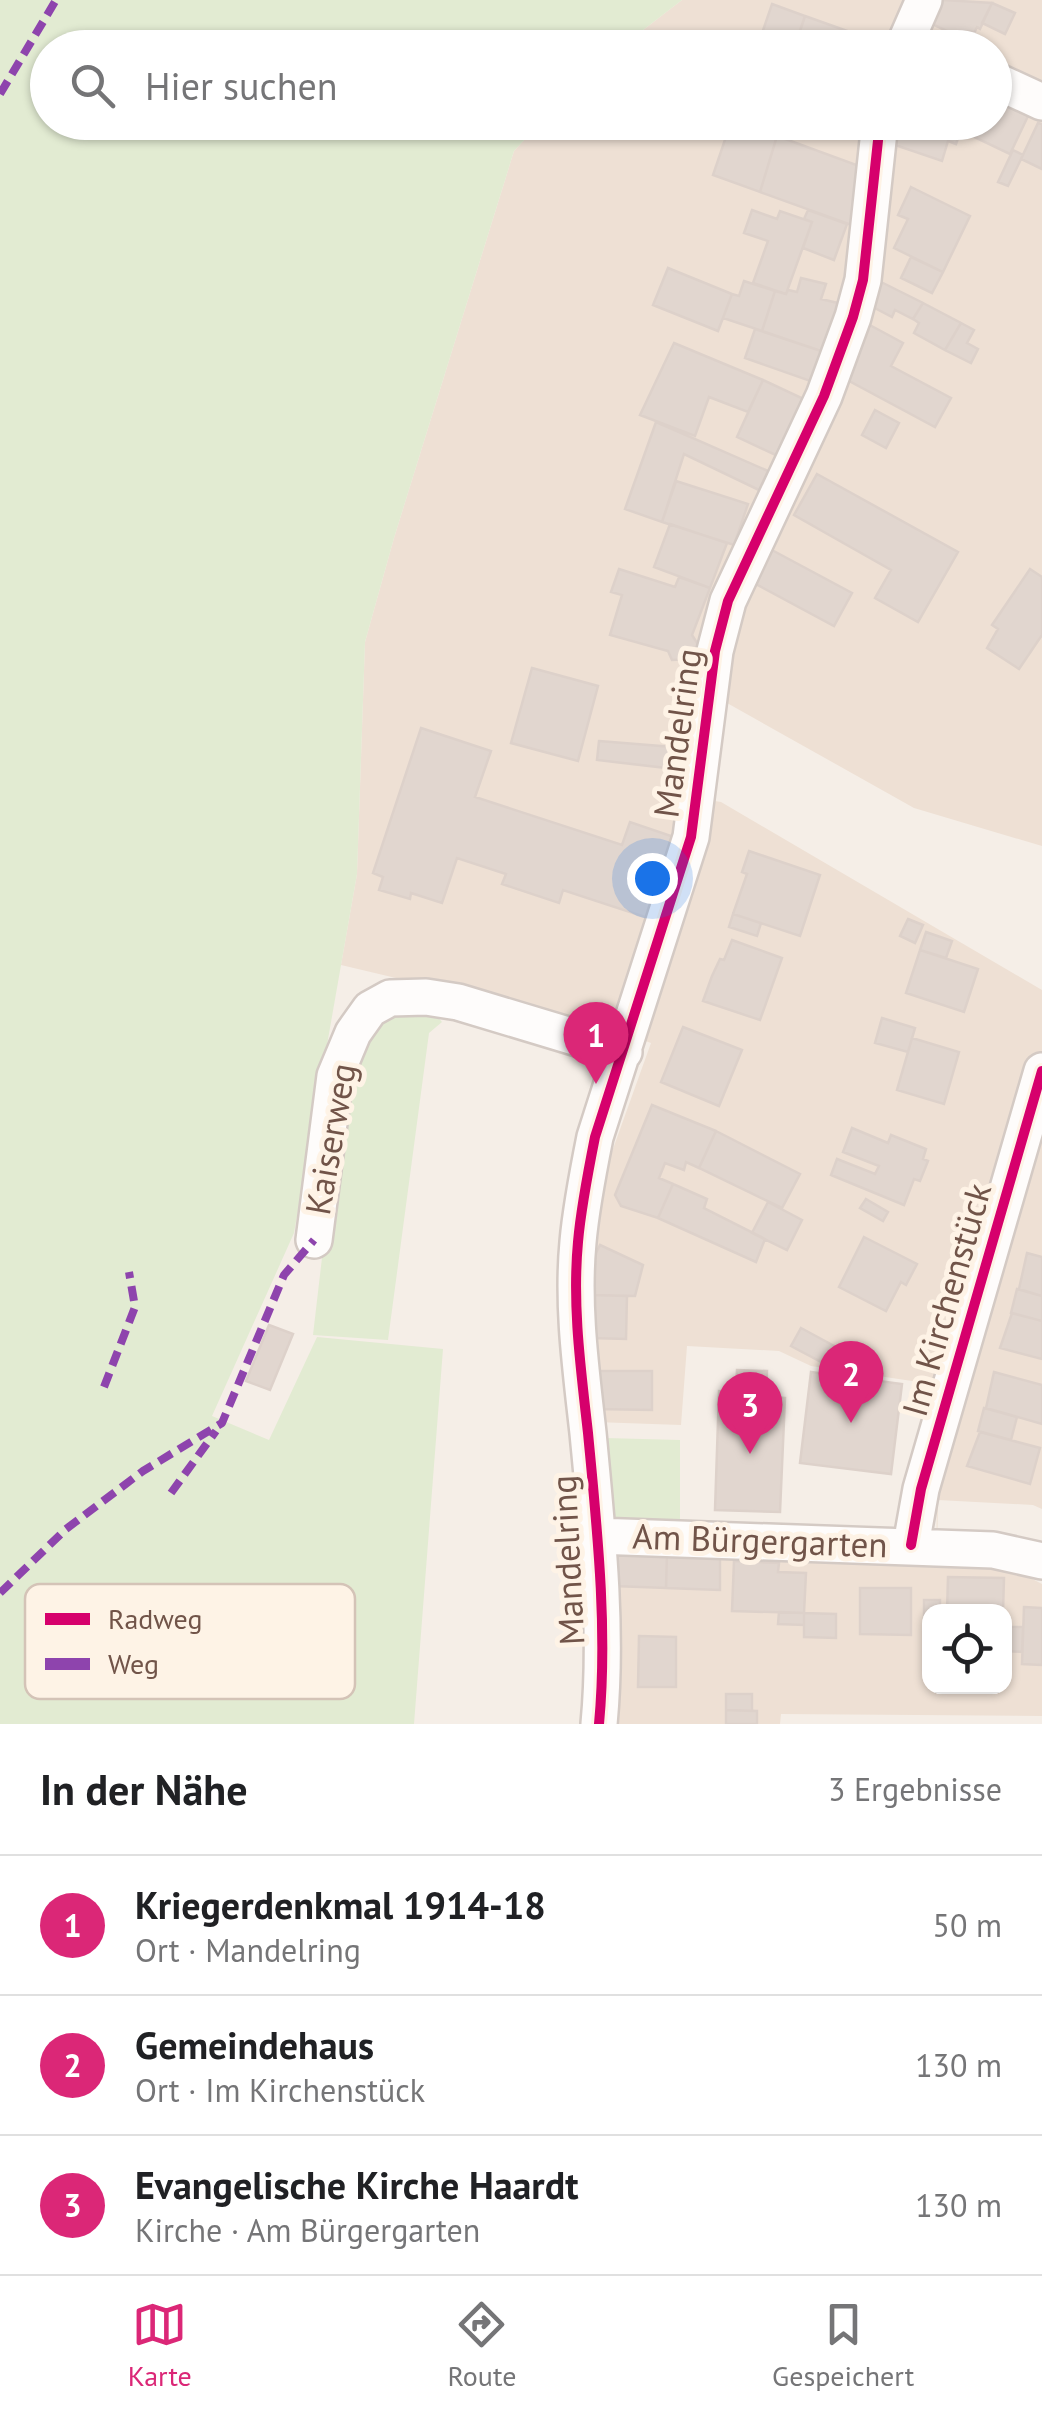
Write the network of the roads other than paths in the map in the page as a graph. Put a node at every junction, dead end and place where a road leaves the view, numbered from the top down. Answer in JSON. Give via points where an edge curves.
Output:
{"nodes":[{"id":1,"x":924,"y":0,"type":"edge"},
{"id":2,"x":916,"y":30,"type":"edge"},
{"id":3,"x":1012,"y":88,"type":"edge"},
{"id":4,"x":1042,"y":102,"type":"edge"},
{"id":5,"x":878,"y":140,"type":"edge"},
{"id":6,"x":624,"y":1052,"type":"junction"},
{"id":7,"x":1042,"y":1070,"type":"edge"},
{"id":8,"x":314,"y":1240,"type":"dead end"},
{"id":9,"x":596,"y":1536,"type":"junction"},
{"id":10,"x":911,"y":1545,"type":"junction"},
{"id":11,"x":1042,"y":1561,"type":"edge"},
{"id":12,"x":600,"y":1724,"type":"edge"}],
"edges":[{"from":1,"to":2,"type":"street"},
{"from":3,"to":4,"type":"street"},
{"from":5,"to":6,"type":"street","name":"Mandelring","via":[[854,317],[728,602],[715,652],[691,837]]},
{"from":6,"to":8,"type":"street","name":"Kaiserweg","via":[[458,1002],[390,998],[370,1009],[335,1076]]},
{"from":6,"to":9,"type":"street","name":"Mandelring","via":[[596,1136],[577,1244],[578,1352]]},
{"from":7,"to":10,"type":"street","name":"Im Kirchenstück","via":[[921,1489]]},
{"from":9,"to":10,"type":"street","name":"Am Bürgergarten"},
{"from":9,"to":12,"type":"street","name":"Mandelring"},
{"from":10,"to":11,"type":"street","name":"Am Bürgergarten"}]}
